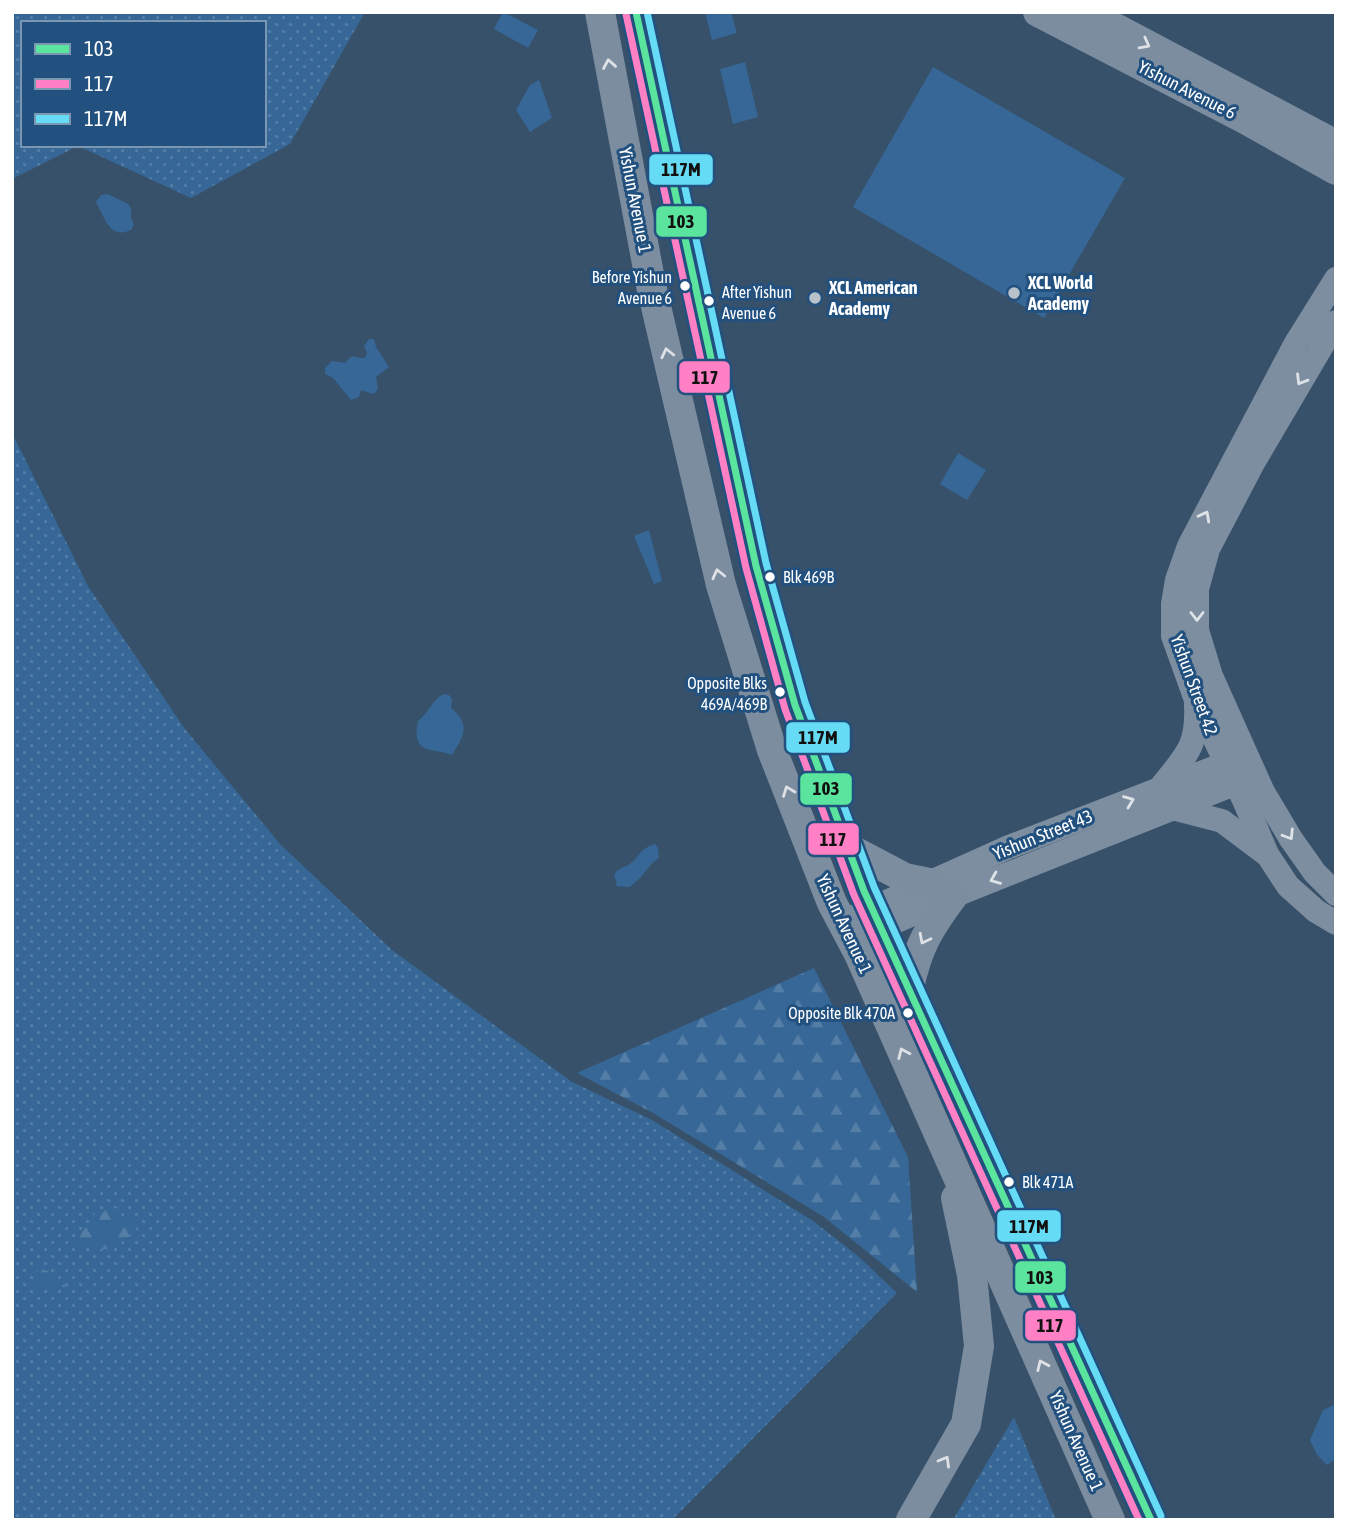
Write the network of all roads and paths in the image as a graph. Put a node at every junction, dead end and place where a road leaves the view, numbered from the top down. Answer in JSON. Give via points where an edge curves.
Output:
{"nodes":[{"id":1,"x":600,"y":12,"type":"edge"},
{"id":2,"x":636,"y":12,"type":"edge"},
{"id":3,"x":1038,"y":12,"type":"edge"},
{"id":4,"x":1085,"y":12,"type":"edge"},
{"id":5,"x":1332,"y":165,"type":"edge"},
{"id":6,"x":1336,"y":279,"type":"edge"},
{"id":7,"x":1336,"y":322,"type":"edge"},
{"id":8,"x":1196,"y":700,"type":"junction"},
{"id":9,"x":1241,"y":770,"type":"junction"},
{"id":10,"x":1165,"y":799,"type":"junction"},
{"id":11,"x":850,"y":849,"type":"junction"},
{"id":12,"x":1267,"y":854,"type":"junction"},
{"id":13,"x":941,"y":890,"type":"junction"},
{"id":14,"x":1336,"y":894,"type":"edge"},
{"id":15,"x":877,"y":917,"type":"junction"},
{"id":16,"x":1336,"y":923,"type":"edge"},
{"id":17,"x":847,"y":931,"type":"junction"},
{"id":18,"x":908,"y":988,"type":"junction"},
{"id":19,"x":950,"y":1158,"type":"junction"},
{"id":20,"x":911,"y":1520,"type":"edge"},
{"id":21,"x":1110,"y":1520,"type":"edge"},
{"id":22,"x":1151,"y":1520,"type":"edge"}],
"edges":[{"from":17,"to":1,"type":"main road","name":"Yishun Avenue 1","one_way":true,"via":[[772,750],[721,585],[651,285]]},
{"from":2,"to":11,"type":"main road","name":"Yishun Avenue 1","via":[[756,566],[795,705]]},
{"from":3,"to":5,"type":"main road","name":"Yishun Avenue 6"},
{"from":4,"to":5,"type":"main road","name":"Yishun Avenue 6","one_way":true},
{"from":8,"to":6,"type":"street","name":"Yishun Street 42","one_way":true,"via":[[1173,636],[1177,580],[1189,546],[1296,343]]},
{"from":7,"to":9,"type":"street","name":"Yishun Street 42","one_way":true,"via":[[1252,463],[1208,549],[1197,589],[1197,630]]},
{"from":8,"to":9,"type":"street","name":"Yishun Street 42"},
{"from":8,"to":10,"type":"street","via":[[1197,728]]},
{"from":9,"to":10,"type":"street","name":"Yishun Street 43"},
{"from":9,"to":12,"type":"street","name":"Yishun Street 42"},
{"from":9,"to":14,"type":"street","name":"Yishun Street 42","one_way":true,"via":[[1315,873]]},
{"from":10,"to":12,"type":"street","via":[[1222,821]]},
{"from":10,"to":13,"type":"street","name":"Yishun Street 43","one_way":true,"via":[[1086,844]]},
{"from":13,"to":10,"type":"street","name":"Yishun Street 43","one_way":true,"via":[[1009,847]]},
{"from":11,"to":13,"type":"main road","via":[[905,878]]},
{"from":11,"to":15,"type":"main road","name":"Yishun Avenue 1"},
{"from":12,"to":16,"type":"street","name":"Yishun Street 42","via":[[1288,886]]},
{"from":13,"to":15,"type":"street","name":"Yishun Street 43"},
{"from":13,"to":18,"type":"main road","one_way":true,"via":[[933,923],[914,959]]},
{"from":15,"to":17,"type":"street","name":"Yishun Street 43"},
{"from":15,"to":18,"type":"main road","name":"Yishun Avenue 1"},
{"from":19,"to":17,"type":"main road","name":"Yishun Avenue 1","one_way":true},
{"from":18,"to":22,"type":"main road","name":"Yishun Avenue 1"},
{"from":20,"to":19,"type":"main road","one_way":true,"via":[[966,1424],[979,1346],[972,1275]]},
{"from":21,"to":19,"type":"main road","name":"Yishun Avenue 1","one_way":true}]}
